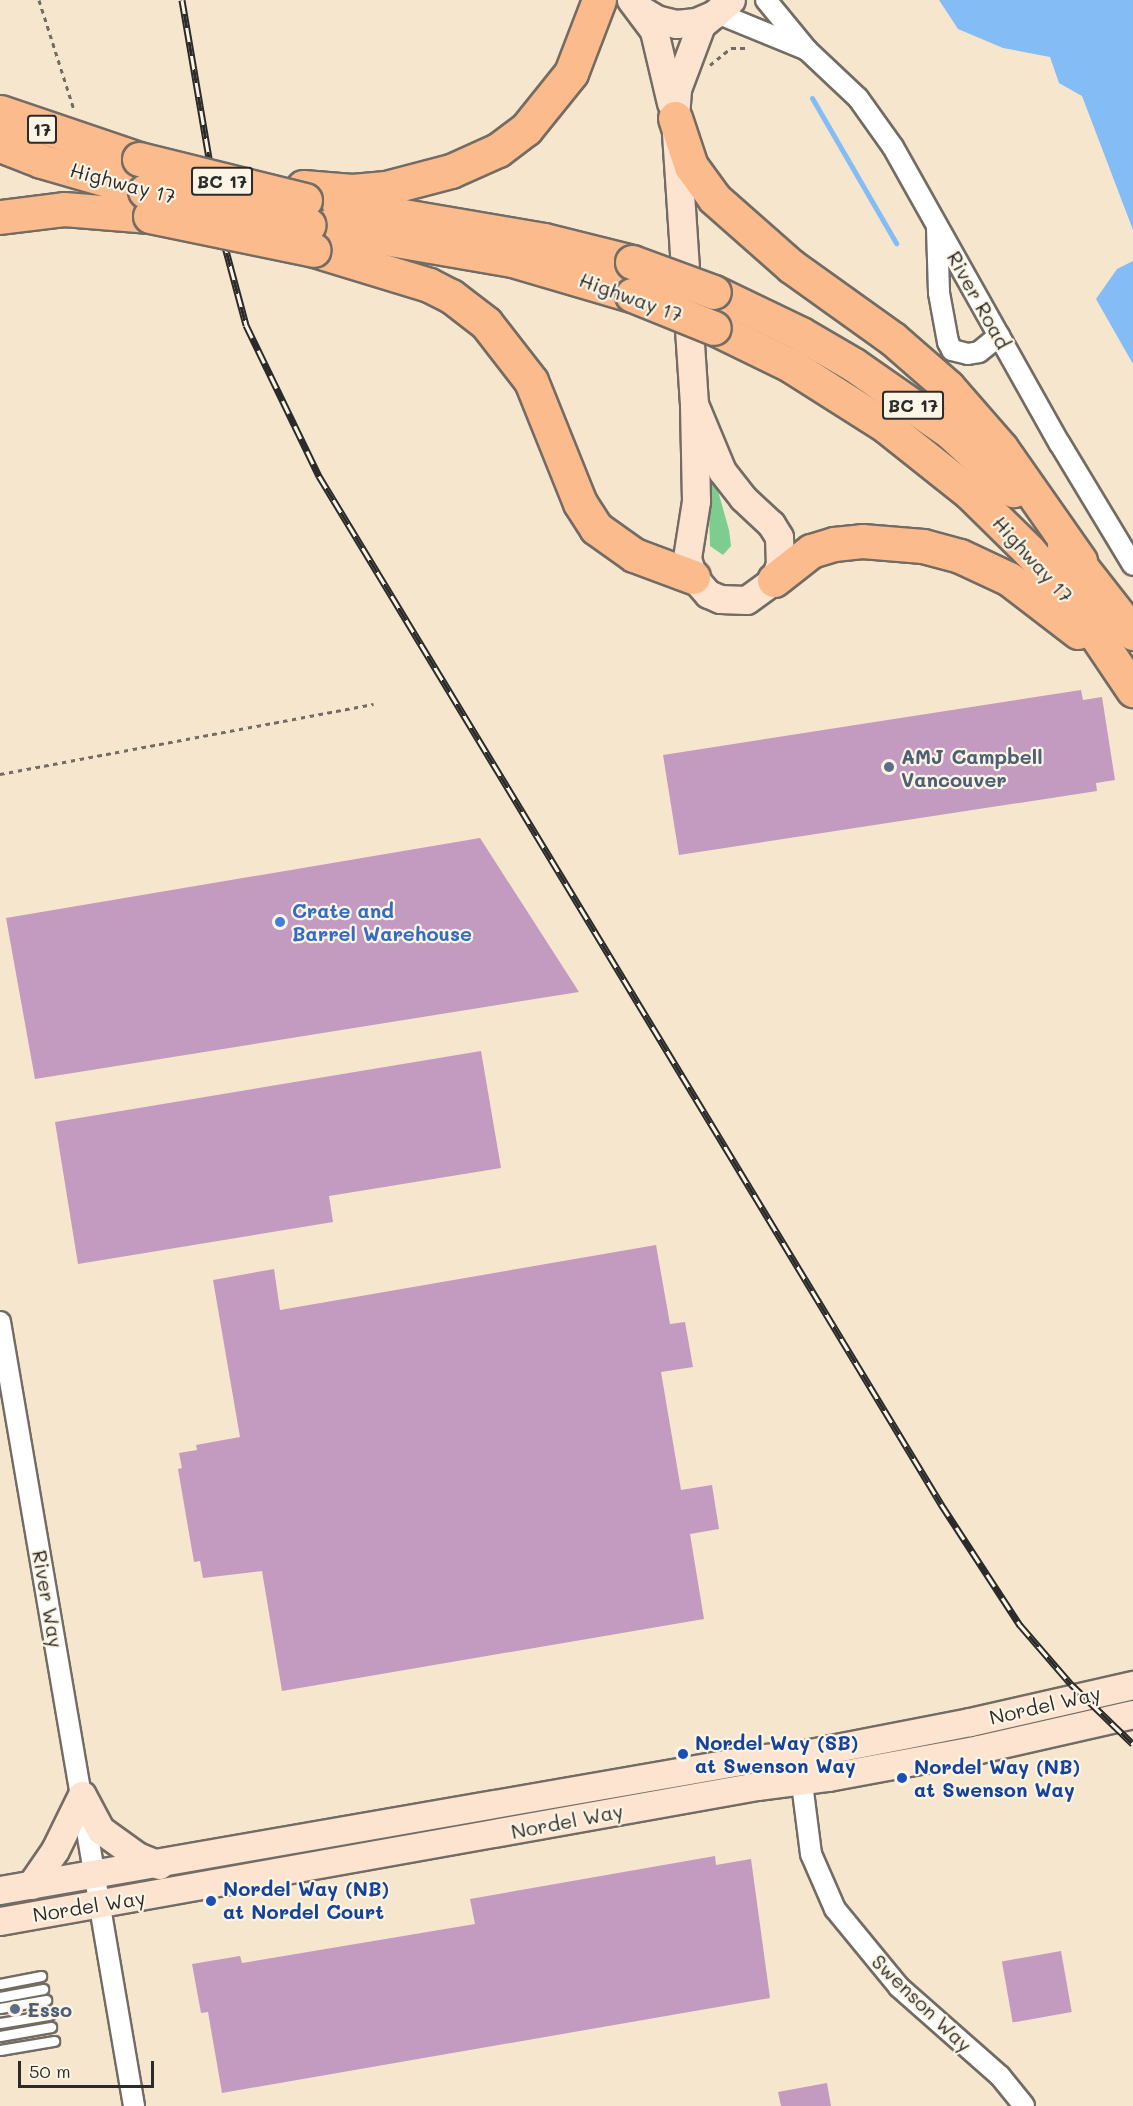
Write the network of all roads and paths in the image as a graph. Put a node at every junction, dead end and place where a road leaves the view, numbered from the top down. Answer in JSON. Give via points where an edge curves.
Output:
{"nodes":[{"id":1,"x":39,"y":0,"type":"edge"},
{"id":2,"x":599,"y":0,"type":"edge"},
{"id":3,"x":766,"y":0,"type":"edge"},
{"id":4,"x":635,"y":4,"type":"edge"},
{"id":5,"x":721,"y":9,"type":"edge"},
{"id":6,"x":751,"y":48,"type":"dead end"},
{"id":7,"x":807,"y":50,"type":"junction"},
{"id":8,"x":715,"y":60,"type":"dead end"},
{"id":9,"x":0,"y":112,"type":"edge"},
{"id":10,"x":675,"y":118,"type":"junction"},
{"id":11,"x":86,"y":143,"type":"junction"},
{"id":12,"x":0,"y":145,"type":"edge"},
{"id":13,"x":147,"y":204,"type":"junction"},
{"id":14,"x":0,"y":216,"type":"edge"},
{"id":15,"x":308,"y":216,"type":"junction"},
{"id":16,"x":937,"y":225,"type":"junction"},
{"id":17,"x":999,"y":336,"type":"junction"},
{"id":18,"x":694,"y":404,"type":"junction"},
{"id":19,"x":1080,"y":561,"type":"junction"},
{"id":20,"x":1133,"y":565,"type":"edge"},
{"id":21,"x":693,"y":577,"type":"junction"},
{"id":22,"x":774,"y":580,"type":"junction"},
{"id":23,"x":1133,"y":633,"type":"edge"},
{"id":24,"x":1133,"y":690,"type":"edge"},
{"id":25,"x":374,"y":704,"type":"dead end"},
{"id":26,"x":0,"y":774,"type":"edge"},
{"id":27,"x":0,"y":1322,"type":"edge"},
{"id":28,"x":1133,"y":1685,"type":"edge"},
{"id":29,"x":1133,"y":1714,"type":"edge"},
{"id":30,"x":800,"y":1768,"type":"junction"},
{"id":31,"x":82,"y":1795,"type":"junction"},
{"id":32,"x":159,"y":1865,"type":"junction"},
{"id":33,"x":96,"y":1875,"type":"junction"},
{"id":34,"x":31,"y":1885,"type":"junction"},
{"id":35,"x":0,"y":1890,"type":"edge"},
{"id":36,"x":101,"y":1904,"type":"junction"},
{"id":37,"x":0,"y":1921,"type":"edge"},
{"id":38,"x":41,"y":1976,"type":"dead end"},
{"id":39,"x":0,"y":1984,"type":"edge"},
{"id":40,"x":44,"y":1989,"type":"dead end"},
{"id":41,"x":0,"y":1996,"type":"edge"},
{"id":42,"x":46,"y":2000,"type":"dead end"},
{"id":43,"x":0,"y":2008,"type":"edge"},
{"id":44,"x":49,"y":2015,"type":"dead end"},
{"id":45,"x":0,"y":2023,"type":"edge"},
{"id":46,"x":51,"y":2027,"type":"dead end"},
{"id":47,"x":0,"y":2036,"type":"edge"},
{"id":48,"x":54,"y":2041,"type":"dead end"},
{"id":49,"x":0,"y":2050,"type":"edge"},
{"id":50,"x":134,"y":2106,"type":"edge"},
{"id":51,"x":1023,"y":2106,"type":"edge"}],
"edges":[{"from":1,"to":11,"type":"path"},
{"from":2,"to":15,"type":"highway","via":[[571,73],[526,129],[498,150],[451,171],[386,188],[352,191]]},
{"from":3,"to":7,"type":"street","name":"River Road"},
{"from":4,"to":5,"type":"street","via":[[656,19],[676,24],[696,22]]},
{"from":4,"to":10,"type":"street","via":[[660,46]]},
{"from":5,"to":7,"type":"street","name":"River Road"},
{"from":5,"to":10,"type":"street","via":[[701,24],[689,51]]},
{"from":6,"to":8,"type":"path","via":[[731,48]]},
{"from":7,"to":16,"type":"street","name":"River Road","via":[[837,76],[874,118]]},
{"from":9,"to":11,"type":"highway","name":"Highway 17","number":"17"},
{"from":10,"to":18,"type":"street"},
{"from":10,"to":19,"type":"highway","via":[[691,166],[714,198],[791,266],[893,339],[948,387],[1001,448]]},
{"from":11,"to":15,"type":"highway","name":"Highway 17","number":"BC 17","bridge":true},
{"from":12,"to":13,"type":"highway","name":"Highway 17","number":"BC 17"},
{"from":13,"to":14,"type":"highway"},
{"from":13,"to":15,"type":"highway","name":"Highway 17","number":"BC 17","bridge":true},
{"from":15,"to":19,"type":"highway","name":"Highway 17","number":"BC 17","bridge":true,"via":[[544,240],[632,262],[714,292],[801,334],[917,407],[988,466]]},
{"from":15,"to":21,"type":"highway","via":[[477,316],[502,340],[531,381],[580,503],[596,528],[634,555]]},
{"from":15,"to":24,"type":"highway","name":"Highway 17","number":"BC 17","bridge":true,"via":[[512,260],[632,295],[714,328],[790,365],[921,452],[969,492],[1029,551],[1074,604]]},
{"from":16,"to":17,"type":"street","name":"River Road"},
{"from":16,"to":17,"type":"street","via":[[939,293],[952,350],[979,352]]},
{"from":17,"to":20,"type":"street","name":"River Road"},
{"from":18,"to":21,"type":"street","via":[[696,501],[687,550]]},
{"from":18,"to":22,"type":"street","via":[[722,471],[776,531],[781,556]]},
{"from":19,"to":23,"type":"highway","name":"Highway 17","number":"BC 17"},
{"from":21,"to":22,"type":"street","via":[[708,594],[734,601],[751,598]]},
{"from":22,"to":24,"type":"highway","number":"BC 17","via":[[811,551],[834,544],[888,542],[960,556],[1009,579],[1054,611]]},
{"from":25,"to":26,"type":"path"},
{"from":27,"to":31,"type":"street","name":"River Way"},
{"from":28,"to":30,"type":"street","name":"Nordel Way"},
{"from":29,"to":30,"type":"street","name":"Nordel Way","via":[[979,1749]]},
{"from":30,"to":32,"type":"street","name":"Nordel Way","via":[[753,1759]]},
{"from":30,"to":36,"type":"street","name":"Nordel Way"},
{"from":30,"to":51,"type":"street","name":"Swenson Way","via":[[811,1854],[835,1909],[900,1987],[1000,2076]]},
{"from":31,"to":32,"type":"street","via":[[101,1830],[137,1856]]},
{"from":31,"to":33,"type":"street","name":"River Way"},
{"from":31,"to":34,"type":"street","via":[[55,1850]]},
{"from":32,"to":33,"type":"street","name":"Nordel Way"},
{"from":33,"to":34,"type":"street","name":"Nordel Way"},
{"from":33,"to":36,"type":"street","name":"River Way"},
{"from":34,"to":35,"type":"street","name":"Nordel Way"},
{"from":36,"to":37,"type":"street","name":"Nordel Way"},
{"from":36,"to":50,"type":"street","name":"River Way"},
{"from":38,"to":39,"type":"lane"},
{"from":40,"to":41,"type":"lane"},
{"from":42,"to":43,"type":"lane"},
{"from":44,"to":45,"type":"lane"},
{"from":46,"to":47,"type":"lane"},
{"from":48,"to":49,"type":"lane"}]}
